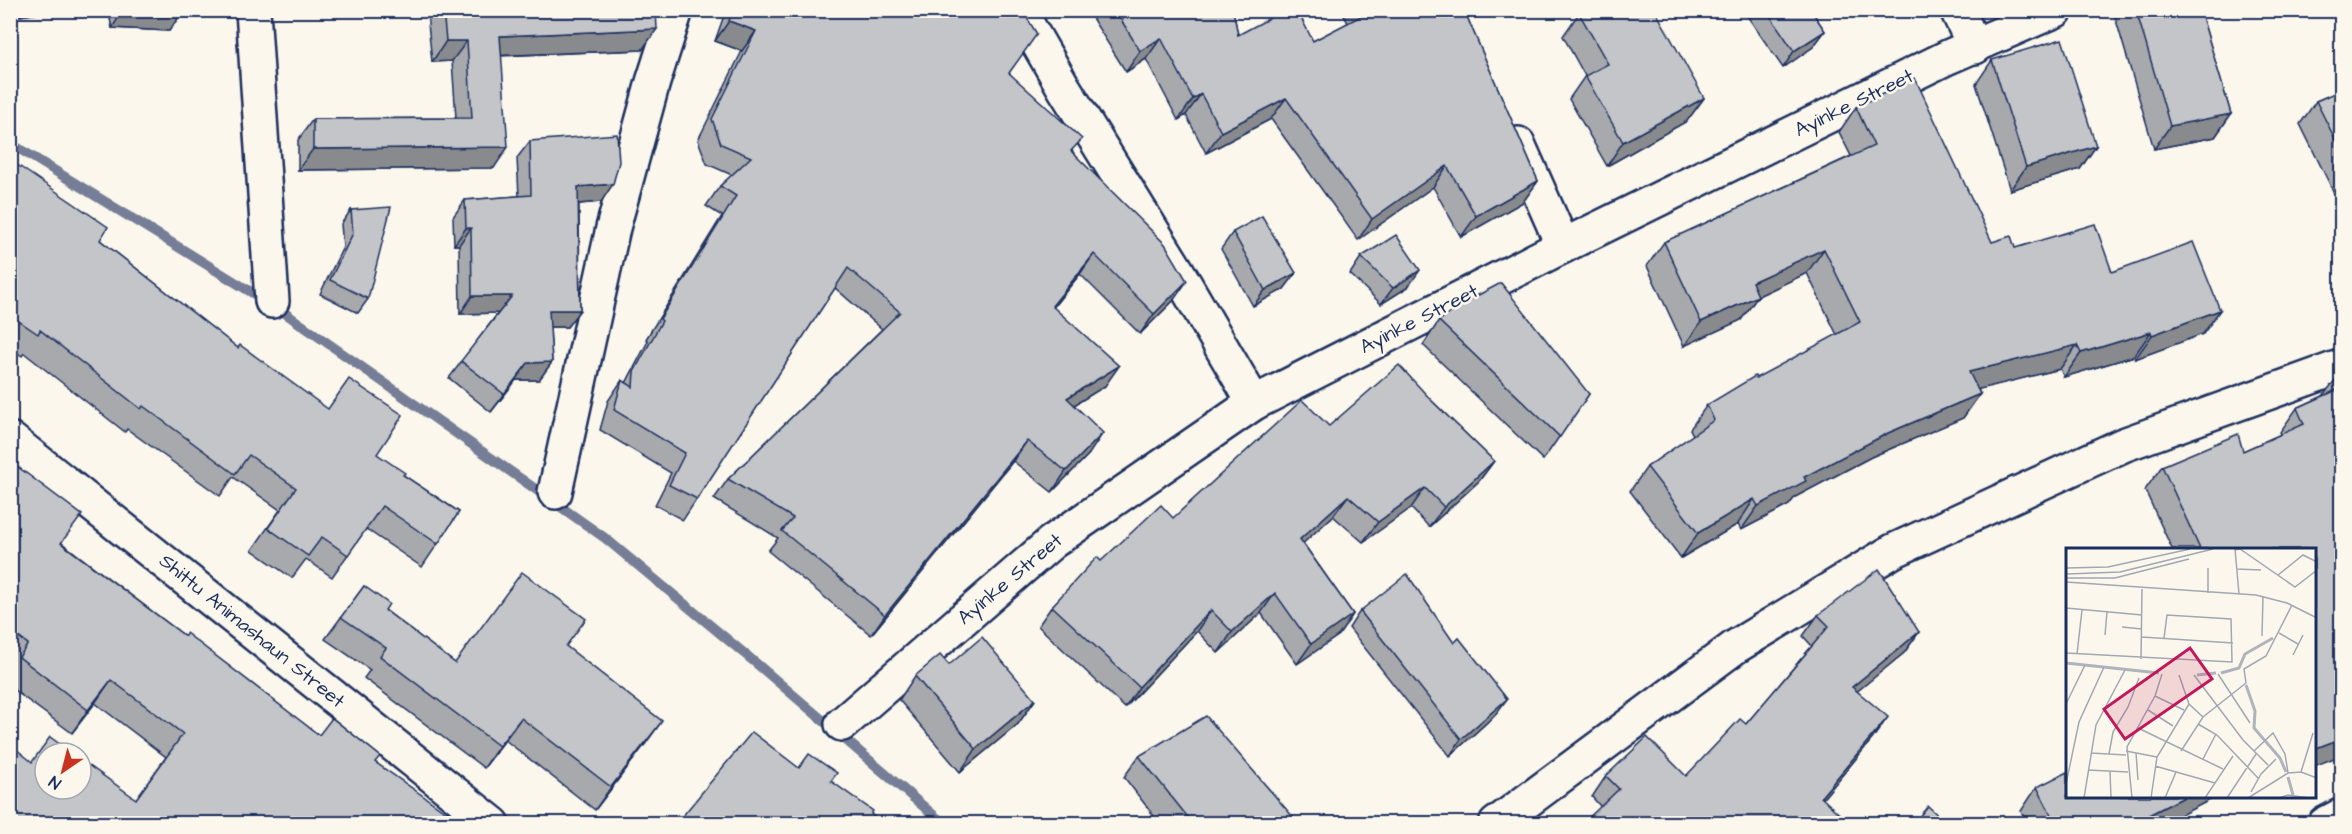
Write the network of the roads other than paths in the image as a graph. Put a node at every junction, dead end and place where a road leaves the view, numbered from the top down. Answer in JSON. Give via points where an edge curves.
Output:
{"nodes":[{"id":1,"x":253,"y":10,"type":"edge"},
{"id":2,"x":676,"y":10,"type":"edge"},
{"id":3,"x":1019,"y":10,"type":"edge"},
{"id":4,"x":1957,"y":10,"type":"edge"},
{"id":5,"x":2056,"y":10,"type":"edge"},
{"id":6,"x":1975,"y":46,"type":"junction"},
{"id":7,"x":1505,"y":115,"type":"edge"},
{"id":8,"x":1563,"y":246,"type":"junction"},
{"id":9,"x":272,"y":301,"type":"dead end"},
{"id":10,"x":2342,"y":366,"type":"edge"},
{"id":11,"x":1254,"y":403,"type":"junction"},
{"id":12,"x":10,"y":439,"type":"edge"},
{"id":13,"x":555,"y":492,"type":"dead end"},
{"id":14,"x":842,"y":724,"type":"dead end"},
{"id":15,"x":2342,"y":815,"type":"edge"},
{"id":16,"x":493,"y":824,"type":"edge"},
{"id":17,"x":1496,"y":824,"type":"edge"},
{"id":18,"x":2325,"y":824,"type":"edge"}],
"edges":[{"from":1,"to":9,"type":"street"},
{"from":2,"to":13,"type":"street","via":[[613,228]]},
{"from":3,"to":11,"type":"street"},
{"from":4,"to":6,"type":"street"},
{"from":5,"to":6,"type":"street","name":"Ayinke Street"},
{"from":6,"to":8,"type":"street","name":"Ayinke Street"},
{"from":7,"to":8,"type":"street"},
{"from":8,"to":11,"type":"street","name":"Ayinke Street"},
{"from":10,"to":17,"type":"street","via":[[2123,445],[1893,551],[1735,647]]},
{"from":11,"to":14,"type":"street","name":"Ayinke Street","via":[[1052,542]]},
{"from":12,"to":16,"type":"street","name":"Shittu Animashaun Street"},
{"from":15,"to":18,"type":"street"}]}
